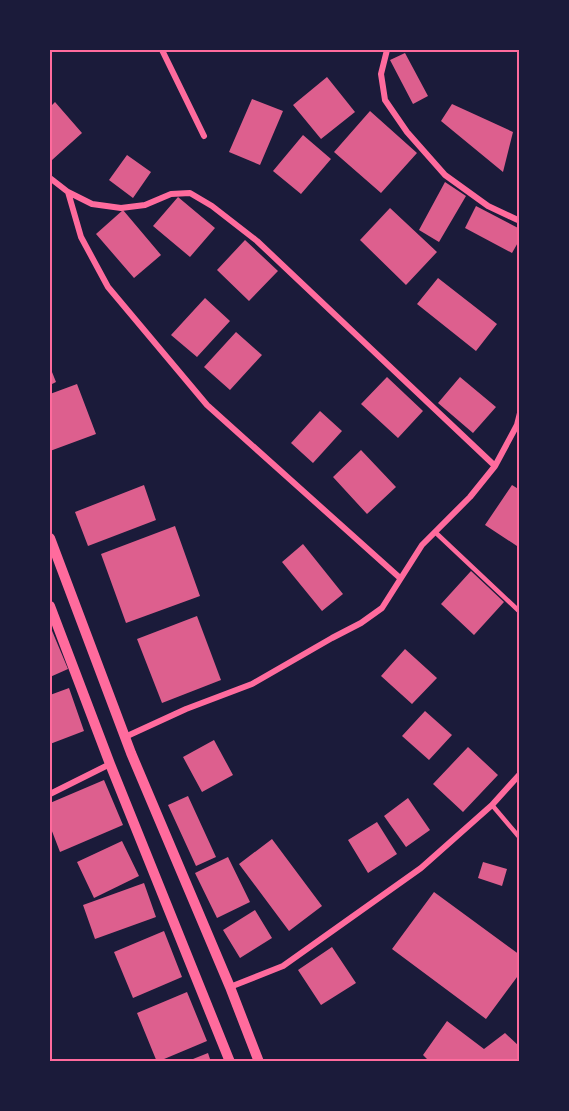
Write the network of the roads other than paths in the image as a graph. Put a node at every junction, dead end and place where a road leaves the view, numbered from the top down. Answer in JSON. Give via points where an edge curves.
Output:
{"nodes":[{"id":1,"x":162,"y":50,"type":"edge"},
{"id":2,"x":387,"y":50,"type":"edge"},
{"id":3,"x":204,"y":136,"type":"dead end"},
{"id":4,"x":50,"y":178,"type":"edge"},
{"id":5,"x":68,"y":192,"type":"junction"},
{"id":6,"x":519,"y":221,"type":"edge"},
{"id":7,"x":519,"y":413,"type":"edge"},
{"id":8,"x":495,"y":466,"type":"junction"},
{"id":9,"x":435,"y":532,"type":"junction"},
{"id":10,"x":50,"y":538,"type":"edge"},
{"id":11,"x":400,"y":578,"type":"junction"},
{"id":12,"x":50,"y":606,"type":"edge"},
{"id":13,"x":519,"y":612,"type":"edge"},
{"id":14,"x":125,"y":737,"type":"junction"},
{"id":15,"x":110,"y":764,"type":"junction"},
{"id":16,"x":519,"y":774,"type":"edge"},
{"id":17,"x":50,"y":794,"type":"edge"},
{"id":18,"x":492,"y":805,"type":"junction"},
{"id":19,"x":519,"y":838,"type":"edge"},
{"id":20,"x":231,"y":987,"type":"junction"},
{"id":21,"x":230,"y":1062,"type":"edge"},
{"id":22,"x":259,"y":1062,"type":"edge"}],
"edges":[{"from":1,"to":3,"type":"street"},
{"from":2,"to":6,"type":"street","via":[[381,74],[386,100],[407,132],[445,175],[488,206]]},
{"from":4,"to":5,"type":"street"},
{"from":5,"to":8,"type":"street","via":[[92,204],[121,208],[145,205],[171,194],[190,193],[212,206],[257,241]]},
{"from":5,"to":11,"type":"street","via":[[81,237],[108,287],[207,405]]},
{"from":7,"to":8,"type":"street"},
{"from":8,"to":9,"type":"street"},
{"from":9,"to":11,"type":"street"},
{"from":9,"to":13,"type":"lane"},
{"from":10,"to":14,"type":"street"},
{"from":11,"to":14,"type":"street","via":[[382,608],[361,622],[252,684]]},
{"from":12,"to":15,"type":"street"},
{"from":14,"to":20,"type":"street"},
{"from":15,"to":17,"type":"street"},
{"from":15,"to":21,"type":"street"},
{"from":16,"to":18,"type":"street"},
{"from":18,"to":19,"type":"lane"},
{"from":18,"to":20,"type":"street","via":[[421,868],[347,922],[283,966]]},
{"from":20,"to":22,"type":"street"}]}
